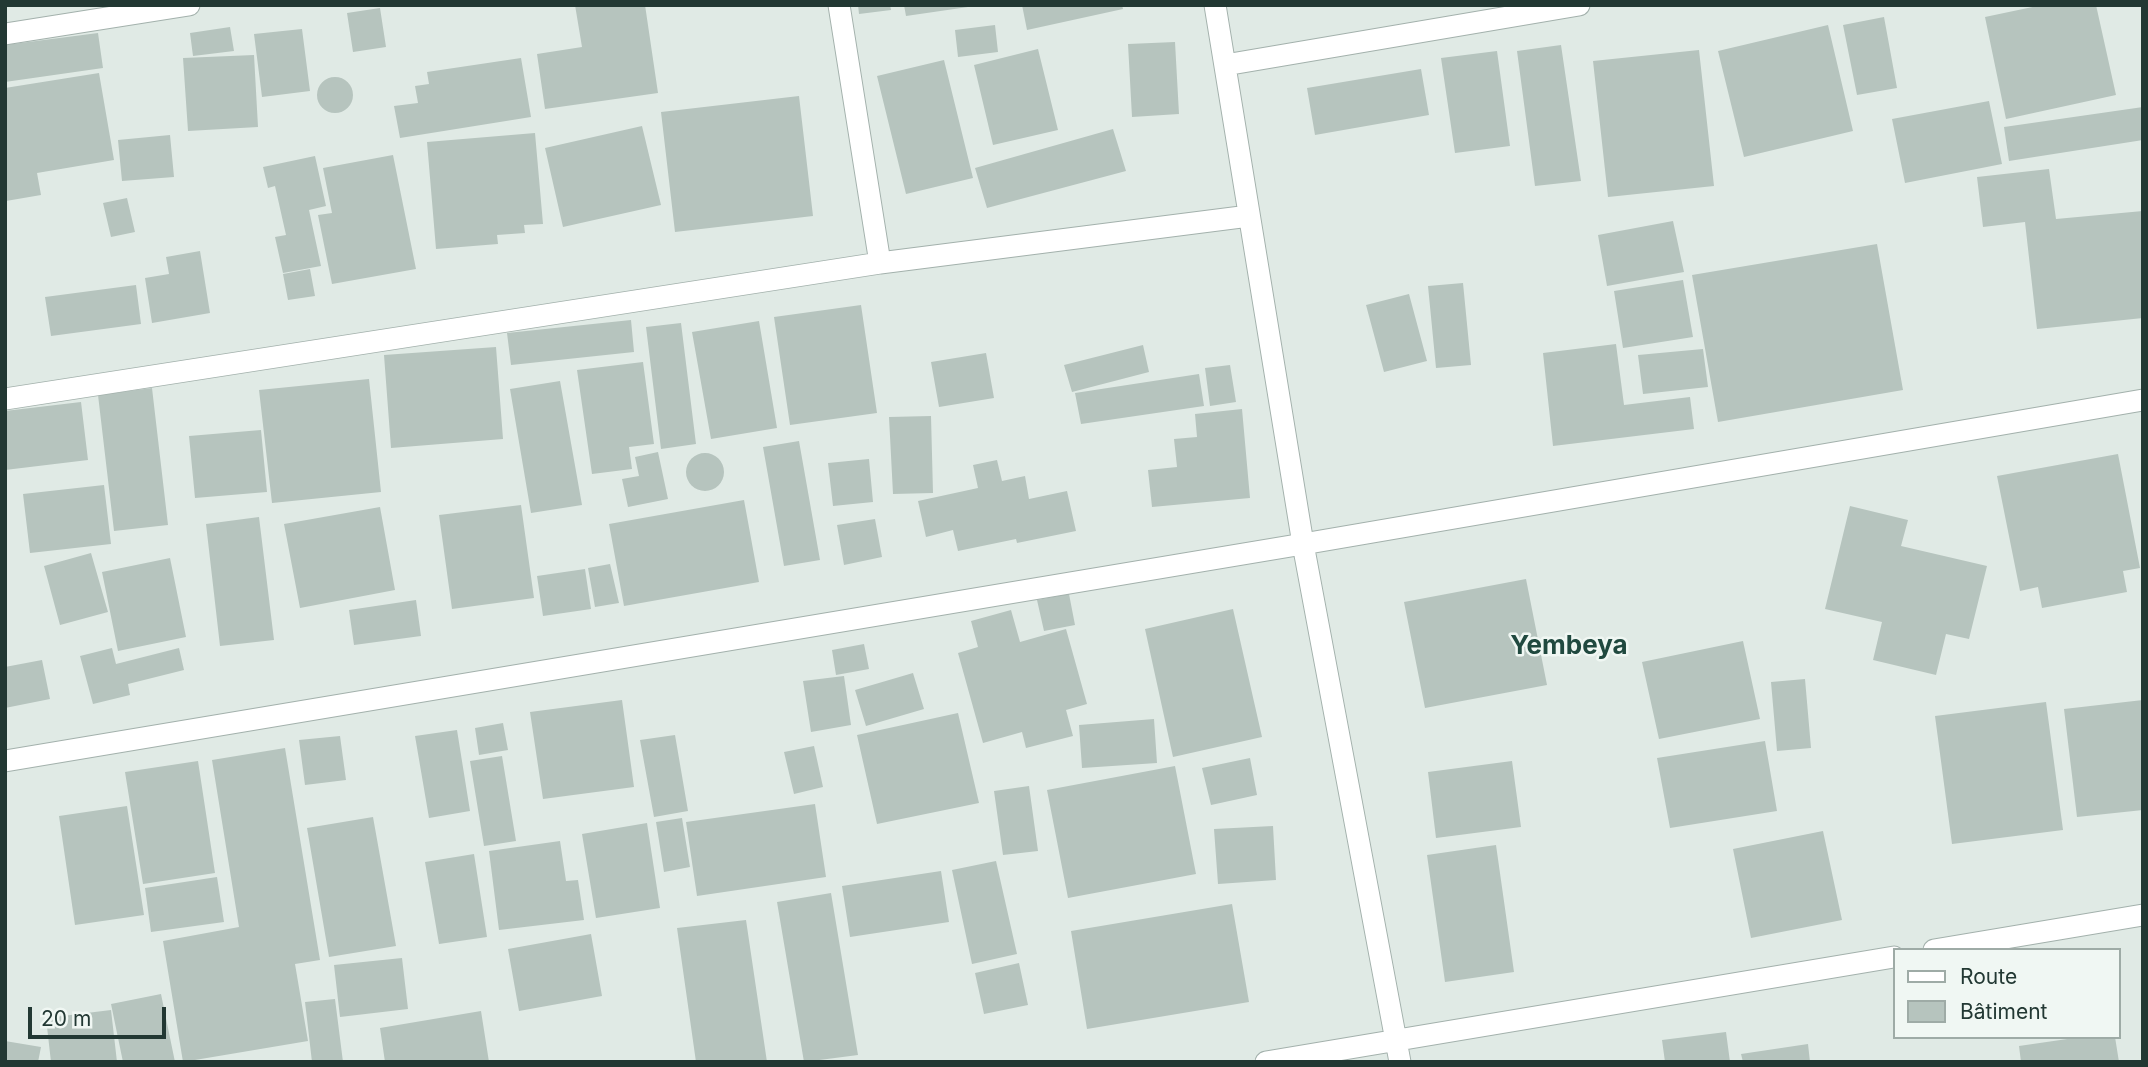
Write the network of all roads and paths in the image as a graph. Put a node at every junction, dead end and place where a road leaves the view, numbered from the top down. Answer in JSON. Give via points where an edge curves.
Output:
{"nodes":[{"id":1,"x":189,"y":5,"type":"edge"},
{"id":2,"x":839,"y":5,"type":"edge"},
{"id":3,"x":1215,"y":5,"type":"edge"},
{"id":4,"x":1579,"y":5,"type":"edge"},
{"id":5,"x":5,"y":34,"type":"edge"},
{"id":6,"x":1225,"y":65,"type":"junction"},
{"id":7,"x":1249,"y":216,"type":"junction"},
{"id":8,"x":880,"y":263,"type":"junction"},
{"id":9,"x":5,"y":399,"type":"edge"},
{"id":10,"x":2143,"y":400,"type":"edge"},
{"id":11,"x":1303,"y":544,"type":"junction"},
{"id":12,"x":5,"y":761,"type":"edge"},
{"id":13,"x":2143,"y":915,"type":"edge"},
{"id":14,"x":1946,"y":948,"type":"edge"},
{"id":15,"x":1892,"y":957,"type":"edge"},
{"id":16,"x":1397,"y":1040,"type":"junction"},
{"id":17,"x":1266,"y":1062,"type":"edge"},
{"id":18,"x":1400,"y":1062,"type":"edge"}],
"edges":[{"from":1,"to":5,"type":"street"},
{"from":2,"to":8,"type":"street"},
{"from":3,"to":6,"type":"street"},
{"from":4,"to":6,"type":"street"},
{"from":6,"to":7,"type":"street"},
{"from":7,"to":8,"type":"street"},
{"from":7,"to":11,"type":"street"},
{"from":8,"to":9,"type":"street"},
{"from":10,"to":11,"type":"street"},
{"from":11,"to":12,"type":"street"},
{"from":11,"to":16,"type":"street"},
{"from":13,"to":14,"type":"street"},
{"from":15,"to":16,"type":"street"},
{"from":16,"to":17,"type":"street"},
{"from":16,"to":18,"type":"street"}]}
